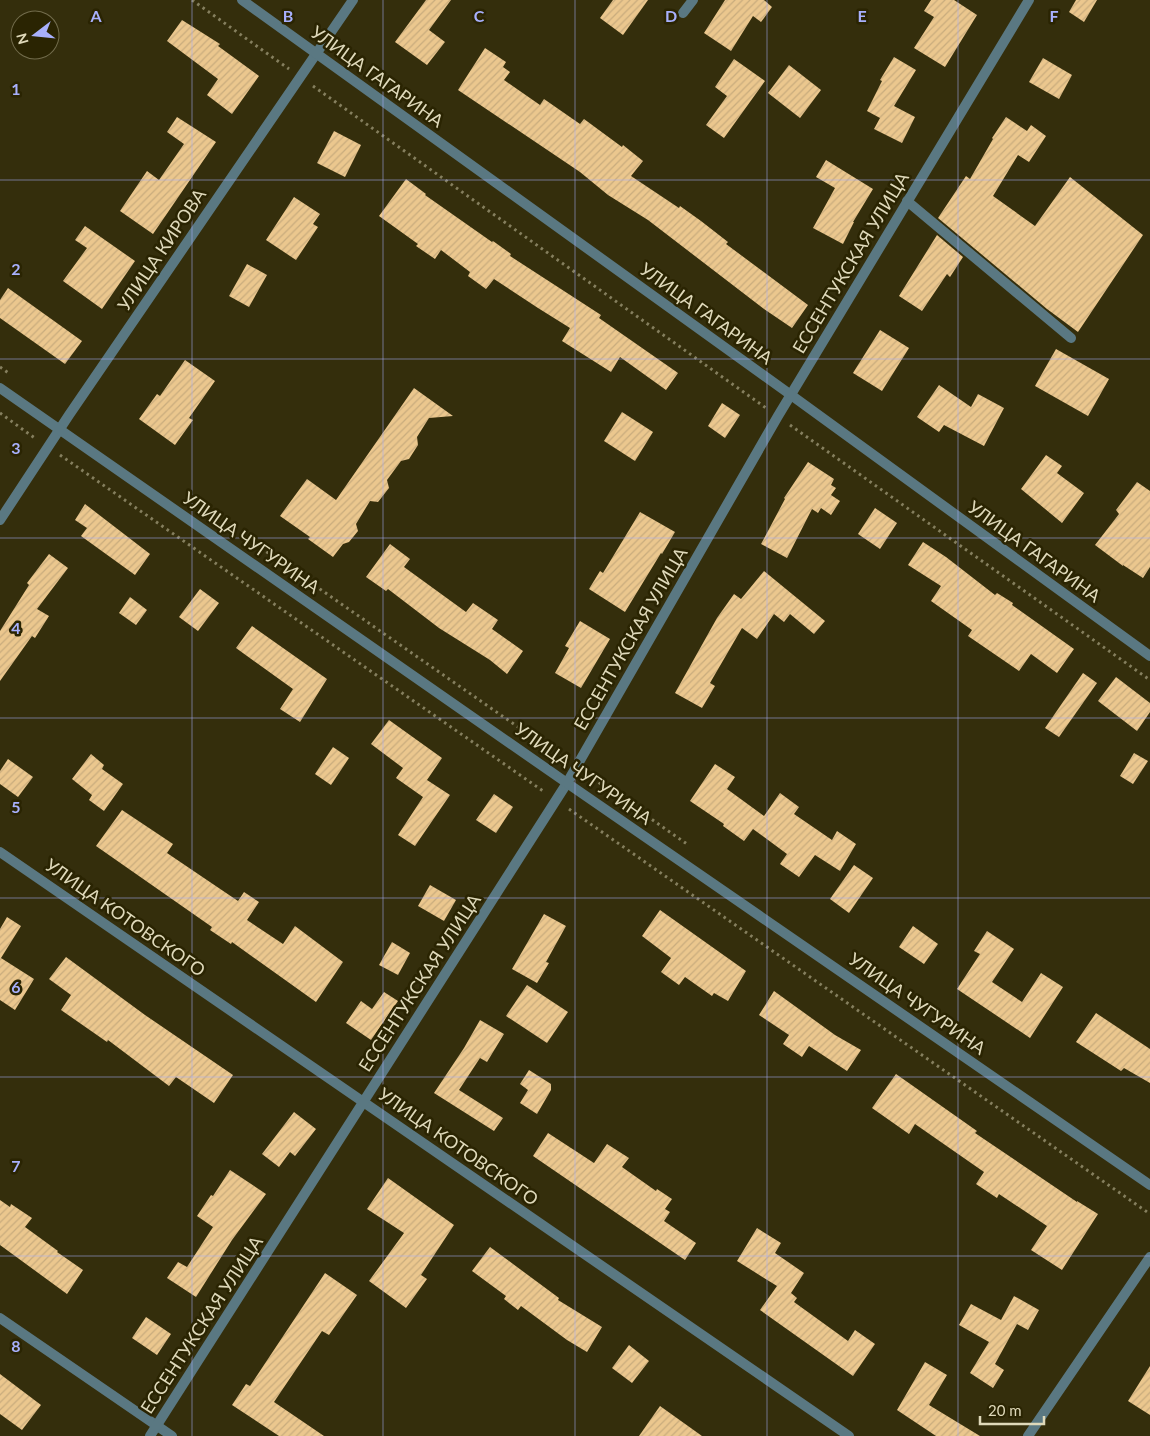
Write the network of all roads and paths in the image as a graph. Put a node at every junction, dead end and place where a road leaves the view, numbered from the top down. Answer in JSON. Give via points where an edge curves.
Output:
{"nodes":[{"id":1,"x":192,"y":0,"type":"edge"},
{"id":2,"x":242,"y":0,"type":"edge"},
{"id":3,"x":353,"y":0,"type":"edge"},
{"id":4,"x":693,"y":0,"type":"edge"},
{"id":5,"x":1029,"y":0,"type":"edge"},
{"id":6,"x":683,"y":13,"type":"dead end"},
{"id":7,"x":316,"y":54,"type":"junction"},
{"id":8,"x":300,"y":77,"type":"junction"},
{"id":9,"x":907,"y":201,"type":"junction"},
{"id":10,"x":1072,"y":338,"type":"dead end"},
{"id":11,"x":0,"y":388,"type":"edge"},
{"id":12,"x":791,"y":395,"type":"junction"},
{"id":13,"x":0,"y":413,"type":"edge"},
{"id":14,"x":778,"y":416,"type":"junction"},
{"id":15,"x":60,"y":430,"type":"junction"},
{"id":16,"x":48,"y":447,"type":"junction"},
{"id":17,"x":0,"y":520,"type":"edge"},
{"id":18,"x":1150,"y":656,"type":"edge"},
{"id":19,"x":1150,"y":680,"type":"edge"},
{"id":20,"x":567,"y":783,"type":"junction"},
{"id":21,"x":556,"y":800,"type":"junction"},
{"id":22,"x":0,"y":852,"type":"edge"},
{"id":23,"x":364,"y":1102,"type":"junction"},
{"id":24,"x":1150,"y":1185,"type":"edge"},
{"id":25,"x":1150,"y":1214,"type":"edge"},
{"id":26,"x":1150,"y":1257,"type":"edge"},
{"id":27,"x":0,"y":1318,"type":"edge"},
{"id":28,"x":157,"y":1426,"type":"junction"},
{"id":29,"x":150,"y":1436,"type":"edge"},
{"id":30,"x":172,"y":1436,"type":"edge"},
{"id":31,"x":849,"y":1436,"type":"edge"},
{"id":32,"x":1028,"y":1436,"type":"edge"}],
"edges":[{"from":1,"to":8,"type":"path"},
{"from":2,"to":7,"type":"street","name":"УЛИЦА ГАГАРИНА"},
{"from":3,"to":7,"type":"street","name":"УЛИЦА КИРОВА"},
{"from":4,"to":6,"type":"street"},
{"from":5,"to":9,"type":"street","name":"ЕССЕНТУКСКАЯ УЛИЦА"},
{"from":7,"to":8,"type":"street","name":"УЛИЦА КИРОВА"},
{"from":7,"to":12,"type":"street","name":"УЛИЦА ГАГАРИНА"},
{"from":8,"to":14,"type":"path"},
{"from":8,"to":15,"type":"street","name":"УЛИЦА КИРОВА"},
{"from":9,"to":10,"type":"street"},
{"from":9,"to":12,"type":"street","name":"ЕССЕНТУКСКАЯ УЛИЦА"},
{"from":11,"to":15,"type":"street","name":"УЛИЦА ЧУГУРИНА"},
{"from":12,"to":14,"type":"street","name":"ЕССЕНТУКСКАЯ УЛИЦА"},
{"from":12,"to":18,"type":"street","name":"УЛИЦА ГАГАРИНА"},
{"from":13,"to":16,"type":"path"},
{"from":14,"to":19,"type":"path"},
{"from":14,"to":20,"type":"street","name":"ЕССЕНТУКСКАЯ УЛИЦА"},
{"from":15,"to":16,"type":"street","name":"УЛИЦА КИРОВА"},
{"from":15,"to":20,"type":"street","name":"УЛИЦА ЧУГУРИНА"},
{"from":16,"to":17,"type":"street","name":"УЛИЦА КИРОВА"},
{"from":16,"to":21,"type":"path"},
{"from":20,"to":21,"type":"street","name":"ЕССЕНТУКСКАЯ УЛИЦА"},
{"from":20,"to":24,"type":"street","name":"УЛИЦА ЧУГУРИНА"},
{"from":21,"to":23,"type":"street","name":"ЕССЕНТУКСКАЯ УЛИЦА"},
{"from":21,"to":25,"type":"path"},
{"from":22,"to":23,"type":"street","name":"УЛИЦА КОТОВСКОГО"},
{"from":23,"to":28,"type":"street","name":"ЕССЕНТУКСКАЯ УЛИЦА"},
{"from":23,"to":31,"type":"street","name":"УЛИЦА КОТОВСКОГО"},
{"from":26,"to":32,"type":"street"},
{"from":27,"to":28,"type":"street"},
{"from":28,"to":29,"type":"street","name":"ЕССЕНТУКСКАЯ УЛИЦА"},
{"from":28,"to":30,"type":"street"}]}
